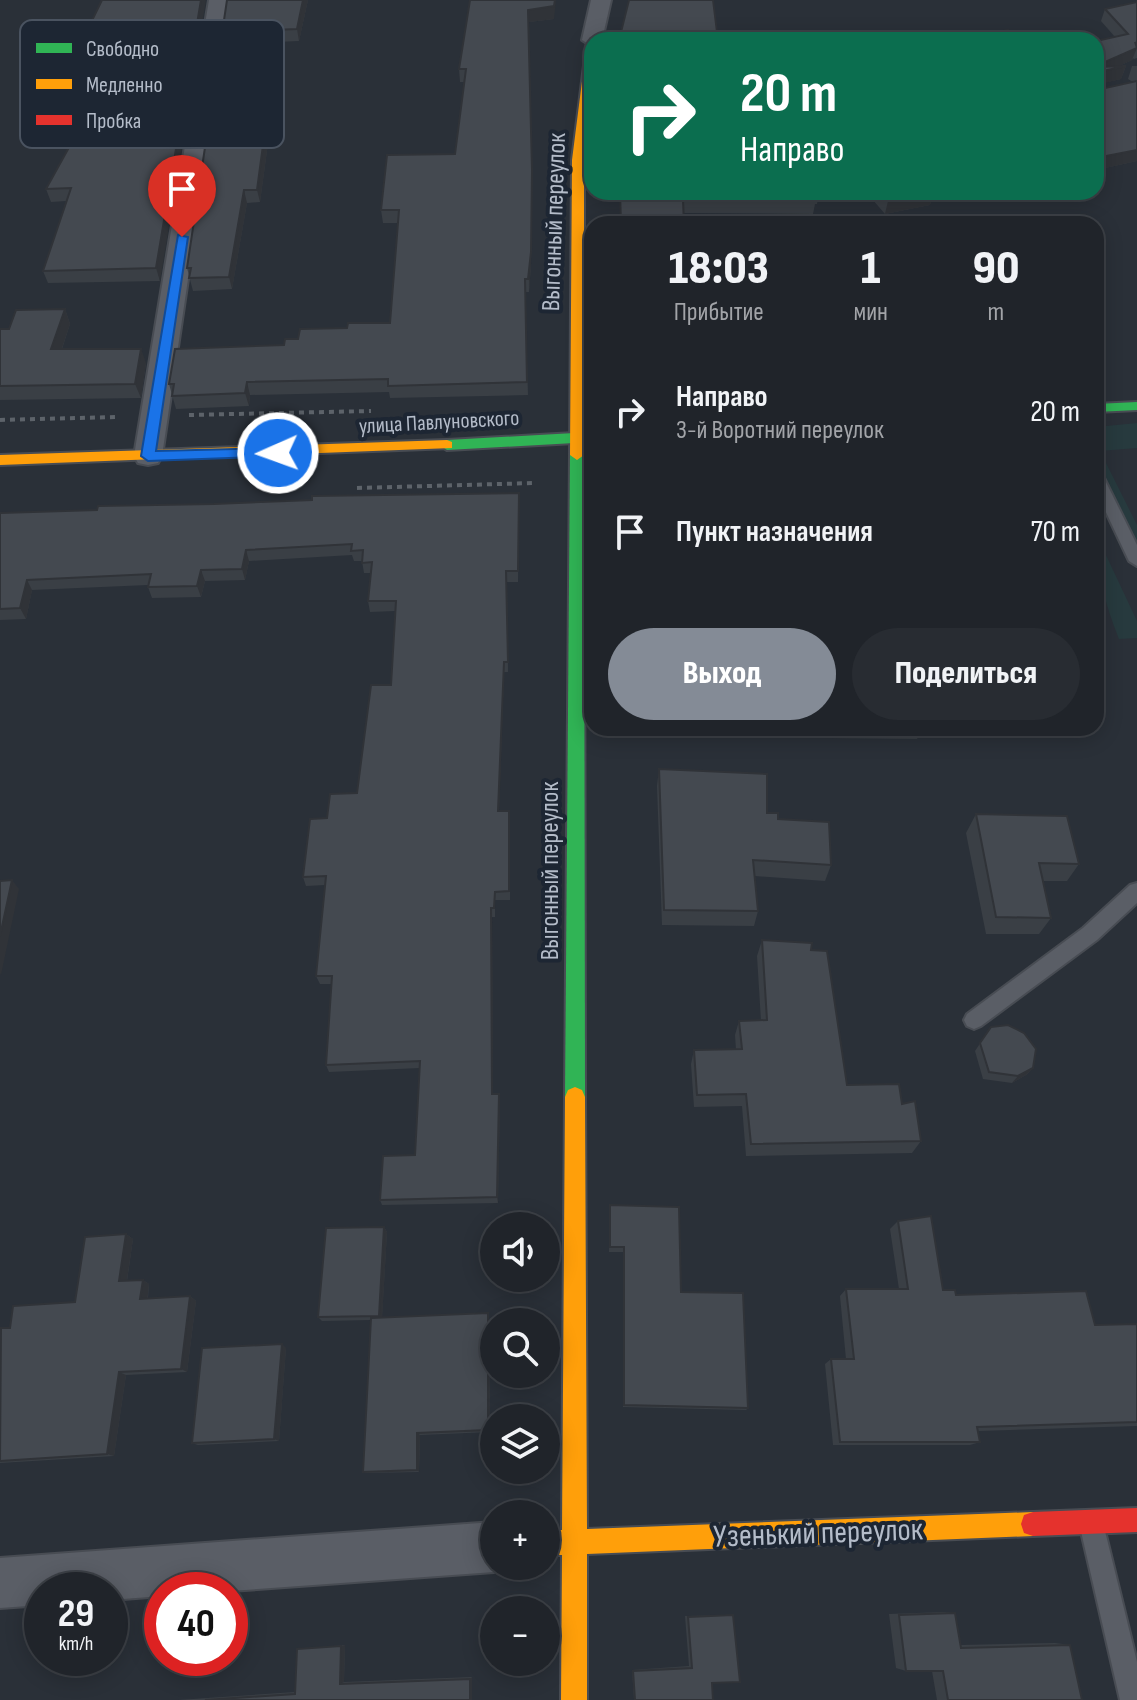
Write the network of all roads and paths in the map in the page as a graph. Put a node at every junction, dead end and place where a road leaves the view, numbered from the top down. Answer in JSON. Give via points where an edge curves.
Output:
{"nodes":[{"id":1,"x":219,"y":0,"type":"edge"},
{"id":2,"x":601,"y":0,"type":"edge"},
{"id":3,"x":216,"y":20,"type":"edge"},
{"id":4,"x":594,"y":32,"type":"edge"},
{"id":5,"x":196,"y":148,"type":"edge"},
{"id":6,"x":1137,"y":406,"type":"edge"},
{"id":7,"x":1104,"y":408,"type":"edge"},
{"id":8,"x":372,"y":411,"type":"dead end"},
{"id":9,"x":154,"y":415,"type":"junction"},
{"id":10,"x":0,"y":420,"type":"edge"},
{"id":11,"x":584,"y":438,"type":"edge"},
{"id":12,"x":148,"y":456,"type":"junction"},
{"id":13,"x":0,"y":460,"type":"edge"},
{"id":14,"x":1104,"y":493,"type":"edge"},
{"id":15,"x":1137,"y":561,"type":"edge"},
{"id":16,"x":1137,"y":891,"type":"edge"},
{"id":17,"x":974,"y":1020,"type":"dead end"},
{"id":18,"x":1137,"y":1520,"type":"edge"},
{"id":19,"x":1091,"y":1522,"type":"junction"},
{"id":20,"x":575,"y":1541,"type":"junction"},
{"id":21,"x":560,"y":1542,"type":"edge"},
{"id":22,"x":480,"y":1548,"type":"edge"},
{"id":23,"x":0,"y":1583,"type":"edge"},
{"id":24,"x":574,"y":1700,"type":"edge"},
{"id":25,"x":1133,"y":1700,"type":"edge"}],
"edges":[{"from":1,"to":3,"type":"street"},
{"from":2,"to":4,"type":"street","name":"Выгонный переулок"},
{"from":5,"to":9,"type":"street"},
{"from":6,"to":7,"type":"street"},
{"from":8,"to":9,"type":"path"},
{"from":9,"to":10,"type":"path"},
{"from":9,"to":12,"type":"street"},
{"from":11,"to":12,"type":"street","name":"улица Павлуновского"},
{"from":11,"to":20,"type":"street","name":"Выгонный переулок"},
{"from":12,"to":13,"type":"street","name":"улица Павлуновского"},
{"from":14,"to":15,"type":"lane"},
{"from":16,"to":17,"type":"lane","via":[[1090,934]]},
{"from":18,"to":19,"type":"street","name":"Узенький переулок"},
{"from":19,"to":20,"type":"street","name":"Узенький переулок"},
{"from":19,"to":25,"type":"lane"},
{"from":20,"to":21,"type":"street","name":"Узенький переулок"},
{"from":20,"to":24,"type":"street","name":"Выгонный переулок"},
{"from":22,"to":23,"type":"street"}]}
